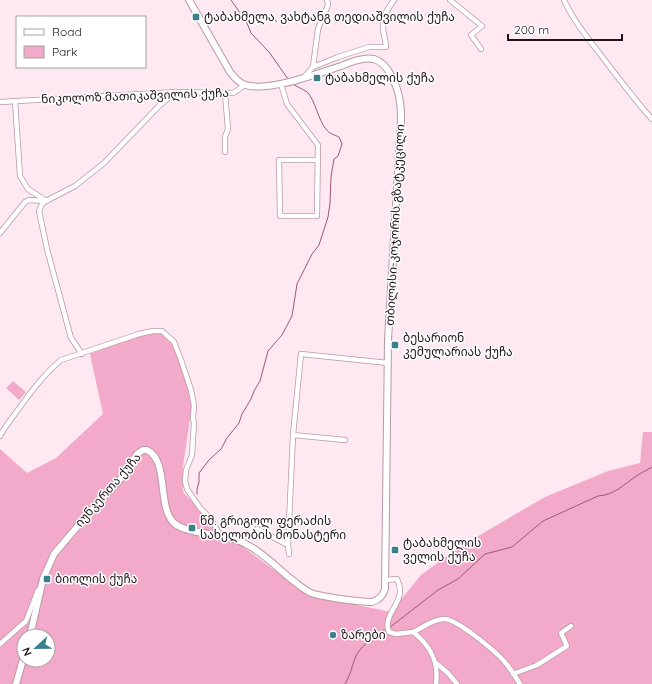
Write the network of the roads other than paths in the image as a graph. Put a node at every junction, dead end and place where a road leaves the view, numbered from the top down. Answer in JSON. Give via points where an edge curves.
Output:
{"nodes":[{"id":1,"x":189,"y":0,"type":"edge"},
{"id":2,"x":327,"y":0,"type":"edge"},
{"id":3,"x":394,"y":0,"type":"edge"},
{"id":4,"x":450,"y":0,"type":"edge"},
{"id":5,"x":564,"y":0,"type":"edge"},
{"id":6,"x":480,"y":49,"type":"dead end"},
{"id":7,"x":313,"y":67,"type":"junction"},
{"id":8,"x":304,"y":78,"type":"junction"},
{"id":9,"x":281,"y":84,"type":"junction"},
{"id":10,"x":244,"y":85,"type":"junction"},
{"id":11,"x":177,"y":92,"type":"junction"},
{"id":12,"x":225,"y":93,"type":"junction"},
{"id":13,"x":15,"y":101,"type":"junction"},
{"id":14,"x":0,"y":102,"type":"edge"},
{"id":15,"x":652,"y":119,"type":"edge"},
{"id":16,"x":225,"y":152,"type":"dead end"},
{"id":17,"x":318,"y":160,"type":"junction"},
{"id":18,"x":46,"y":201,"type":"junction"},
{"id":19,"x":0,"y":233,"type":"edge"},
{"id":20,"x":82,"y":354,"type":"junction"},
{"id":21,"x":388,"y":363,"type":"junction"},
{"id":22,"x":293,"y":435,"type":"junction"},
{"id":23,"x":0,"y":436,"type":"edge"},
{"id":24,"x":345,"y":440,"type":"dead end"},
{"id":25,"x":258,"y":529,"type":"dead end"},
{"id":26,"x":220,"y":535,"type":"junction"},
{"id":27,"x":288,"y":545,"type":"junction"},
{"id":28,"x":289,"y":554,"type":"dead end"},
{"id":29,"x":43,"y":579,"type":"junction"},
{"id":30,"x":386,"y":580,"type":"junction"},
{"id":31,"x":571,"y":626,"type":"dead end"},
{"id":32,"x":32,"y":628,"type":"edge"},
{"id":33,"x":413,"y":632,"type":"junction"},
{"id":34,"x":0,"y":644,"type":"edge"},
{"id":35,"x":436,"y":663,"type":"junction"},
{"id":36,"x":21,"y":668,"type":"edge"},
{"id":37,"x":514,"y":674,"type":"junction"},
{"id":38,"x":16,"y":684,"type":"edge"},
{"id":39,"x":436,"y":684,"type":"edge"},
{"id":40,"x":456,"y":684,"type":"edge"},
{"id":41,"x":520,"y":684,"type":"edge"}],
"edges":[{"from":1,"to":10,"type":"main road","via":[[230,72]]},
{"from":2,"to":7,"type":"street","via":[[328,5],[318,29]]},
{"from":3,"to":7,"type":"street","via":[[386,11],[382,27],[386,47],[359,49]]},
{"from":4,"to":6,"type":"street","via":[[482,26],[470,35]]},
{"from":5,"to":15,"type":"street","via":[[581,29]]},
{"from":7,"to":8,"type":"street"},
{"from":8,"to":9,"type":"main road","name":"თბილისი-კოჯორის გზატკეცილი"},
{"from":8,"to":21,"type":"main road","name":"თბილისი-კოჯორის გზატკეცილი","via":[[355,61],[375,60],[385,67],[401,102]]},
{"from":9,"to":10,"type":"main road","name":"თბილისი-კოჯორის გზატკეცილი","via":[[253,87]]},
{"from":9,"to":17,"type":"street","via":[[287,104],[318,146]]},
{"from":10,"to":12,"type":"street","name":"ნიკოლოზ მათიკაშვილის ქუჩა","via":[[232,93]]},
{"from":11,"to":12,"type":"street","name":"ნიკოლოზ მათიკაშვილის ქუჩა"},
{"from":11,"to":13,"type":"street","name":"ნიკოლოზ მათიკაშვილის ქუჩა"},
{"from":11,"to":18,"type":"street","via":[[158,107],[104,163],[75,186]]},
{"from":12,"to":16,"type":"street","via":[[228,129]]},
{"from":13,"to":14,"type":"street","name":"ნიკოლოზ მათიკაშვილის ქუჩა"},
{"from":13,"to":18,"type":"street","via":[[20,176],[28,189]]},
{"from":17,"to":17,"type":"street","via":[[279,160],[280,216],[316,216]]},
{"from":18,"to":19,"type":"street","via":[[25,202]]},
{"from":18,"to":20,"type":"street","via":[[39,211],[47,248],[71,338]]},
{"from":20,"to":23,"type":"street","via":[[61,360],[51,369]]},
{"from":20,"to":26,"type":"street","via":[[153,331],[162,331],[174,342],[194,405],[192,455],[185,481],[187,489],[211,519]]},
{"from":21,"to":22,"type":"street","via":[[301,354]]},
{"from":21,"to":30,"type":"main road","name":"თბილისი-კოჯორის გზატკეცილი"},
{"from":22,"to":24,"type":"street"},
{"from":22,"to":27,"type":"street"},
{"from":25,"to":27,"type":"street"},
{"from":26,"to":29,"type":"main road","name":"იუნკერთა ქუჩა","via":[[188,530],[174,523],[166,507],[155,455],[143,450],[54,554]]},
{"from":26,"to":30,"type":"main road","name":"იუნკერთა ქუჩა","via":[[254,549],[300,586],[318,595],[372,602],[383,594]]},
{"from":27,"to":28,"type":"street"},
{"from":29,"to":32,"type":"main road","name":"იუნკერთა ქუჩა"},
{"from":29,"to":34,"type":"street","via":[[26,621]]},
{"from":30,"to":33,"type":"street","via":[[397,579],[400,586],[398,602],[388,620],[389,632]]},
{"from":31,"to":37,"type":"street","via":[[561,633],[567,646]]},
{"from":33,"to":35,"type":"street","via":[[429,647]]},
{"from":33,"to":37,"type":"street","via":[[435,620],[445,619],[454,622],[489,646]]},
{"from":35,"to":39,"type":"street"},
{"from":35,"to":40,"type":"street"},
{"from":36,"to":38,"type":"main road"},
{"from":37,"to":41,"type":"street"}]}
